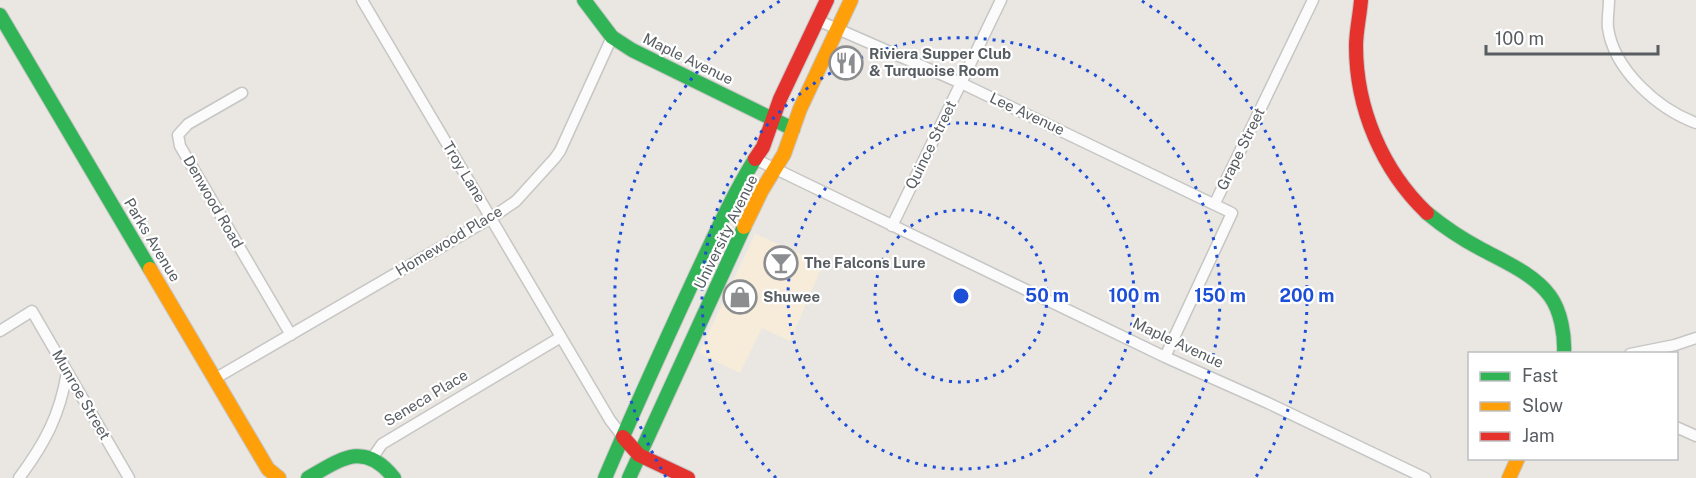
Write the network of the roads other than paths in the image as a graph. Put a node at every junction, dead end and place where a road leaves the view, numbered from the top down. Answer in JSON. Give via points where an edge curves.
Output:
{"nodes":[{"id":1,"x":362,"y":0,"type":"edge"},
{"id":2,"x":584,"y":0,"type":"edge"},
{"id":3,"x":826,"y":0,"type":"edge"},
{"id":4,"x":851,"y":0,"type":"edge"},
{"id":5,"x":1001,"y":0,"type":"edge"},
{"id":6,"x":1313,"y":0,"type":"edge"},
{"id":7,"x":1361,"y":0,"type":"edge"},
{"id":8,"x":1609,"y":0,"type":"edge"},
{"id":9,"x":0,"y":15,"type":"edge"},
{"id":10,"x":817,"y":20,"type":"junction"},
{"id":11,"x":837,"y":29,"type":"junction"},
{"id":12,"x":612,"y":37,"type":"junction"},
{"id":13,"x":961,"y":83,"type":"junction"},
{"id":14,"x":242,"y":93,"type":"dead end"},
{"id":15,"x":773,"y":119,"type":"junction"},
{"id":16,"x":1696,"y":123,"type":"edge"},
{"id":17,"x":793,"y":129,"type":"junction"},
{"id":18,"x":755,"y":159,"type":"junction"},
{"id":19,"x":776,"y":170,"type":"junction"},
{"id":20,"x":1215,"y":203,"type":"junction"},
{"id":21,"x":491,"y":218,"type":"junction"},
{"id":22,"x":892,"y":226,"type":"junction"},
{"id":23,"x":0,"y":331,"type":"edge"},
{"id":24,"x":291,"y":335,"type":"junction"},
{"id":25,"x":561,"y":336,"type":"junction"},
{"id":26,"x":1696,"y":338,"type":"edge"},
{"id":27,"x":1564,"y":352,"type":"edge"},
{"id":28,"x":1640,"y":352,"type":"edge"},
{"id":29,"x":1166,"y":357,"type":"junction"},
{"id":30,"x":67,"y":372,"type":"junction"},
{"id":31,"x":216,"y":378,"type":"junction"},
{"id":32,"x":1678,"y":427,"type":"edge"},
{"id":33,"x":623,"y":436,"type":"junction"},
{"id":34,"x":1696,"y":436,"type":"edge"},
{"id":35,"x":639,"y":455,"type":"junction"},
{"id":36,"x":373,"y":457,"type":"junction"},
{"id":37,"x":1518,"y":460,"type":"edge"},
{"id":38,"x":20,"y":478,"type":"edge"},
{"id":39,"x":129,"y":478,"type":"edge"},
{"id":40,"x":279,"y":478,"type":"edge"},
{"id":41,"x":308,"y":478,"type":"edge"},
{"id":42,"x":394,"y":478,"type":"edge"},
{"id":43,"x":605,"y":478,"type":"edge"},
{"id":44,"x":629,"y":478,"type":"edge"},
{"id":45,"x":688,"y":478,"type":"edge"},
{"id":46,"x":1425,"y":478,"type":"edge"},
{"id":47,"x":1509,"y":478,"type":"edge"}],
"edges":[{"from":1,"to":21,"type":"street","name":"Troy Lane"},
{"from":2,"to":12,"type":"street","name":"Maple Avenue"},
{"from":3,"to":10,"type":"street","name":"University Avenue"},
{"from":4,"to":11,"type":"street","name":"University Avenue"},
{"from":5,"to":13,"type":"street","name":"Quince Street"},
{"from":6,"to":20,"type":"street","name":"Grape Street"},
{"from":7,"to":27,"type":"street","via":[[1356,46],[1358,74],[1379,150],[1400,183],[1434,219],[1529,275],[1546,291],[1560,314]]},
{"from":8,"to":16,"type":"street","via":[[1608,28],[1629,74],[1654,100]]},
{"from":9,"to":31,"type":"street","name":"Parks Avenue"},
{"from":10,"to":11,"type":"street","name":"Lee Avenue"},
{"from":10,"to":15,"type":"street","name":"University Avenue"},
{"from":11,"to":13,"type":"street","name":"Lee Avenue"},
{"from":11,"to":17,"type":"street","name":"University Avenue"},
{"from":12,"to":15,"type":"street","name":"Maple Avenue"},
{"from":12,"to":21,"type":"street","name":"Homewood Place","via":[[555,158],[516,201]]},
{"from":13,"to":20,"type":"street","name":"Lee Avenue"},
{"from":13,"to":22,"type":"street","name":"Quince Street"},
{"from":14,"to":24,"type":"street","name":"Denwood Road","via":[[188,124],[178,135],[180,146]]},
{"from":15,"to":17,"type":"street","name":"Maple Avenue"},
{"from":15,"to":18,"type":"street","name":"University Avenue"},
{"from":17,"to":19,"type":"street","name":"University Avenue"},
{"from":18,"to":19,"type":"street","name":"Maple Avenue"},
{"from":18,"to":33,"type":"street","name":"University Avenue","via":[[713,240]]},
{"from":19,"to":22,"type":"street","name":"Maple Avenue"},
{"from":19,"to":35,"type":"street","name":"University Avenue","via":[[762,190]]},
{"from":20,"to":29,"type":"street","name":"Grape Street","via":[[1232,213]]},
{"from":21,"to":24,"type":"street","name":"Homewood Place"},
{"from":21,"to":25,"type":"street","name":"Troy Lane"},
{"from":22,"to":29,"type":"street","name":"Maple Avenue"},
{"from":23,"to":30,"type":"street","name":"Munroe Street","via":[[32,311]]},
{"from":24,"to":31,"type":"street","name":"Homewood Place"},
{"from":25,"to":33,"type":"street","name":"Troy Lane"},
{"from":25,"to":36,"type":"street","name":"Seneca Place","via":[[382,444]]},
{"from":26,"to":28,"type":"street"},
{"from":29,"to":46,"type":"street","name":"Maple Avenue"},
{"from":30,"to":38,"type":"street","via":[[63,396],[47,437]]},
{"from":30,"to":39,"type":"street","name":"Munroe Street"},
{"from":31,"to":40,"type":"street","name":"Parks Avenue","via":[[268,470]]},
{"from":32,"to":34,"type":"street"},
{"from":33,"to":35,"type":"street"},
{"from":33,"to":43,"type":"street","name":"University Avenue"},
{"from":35,"to":44,"type":"street","name":"University Avenue"},
{"from":35,"to":45,"type":"street"},
{"from":36,"to":41,"type":"street","via":[[340,460]]},
{"from":36,"to":42,"type":"street","via":[[385,464]]},
{"from":37,"to":47,"type":"street"}]}
